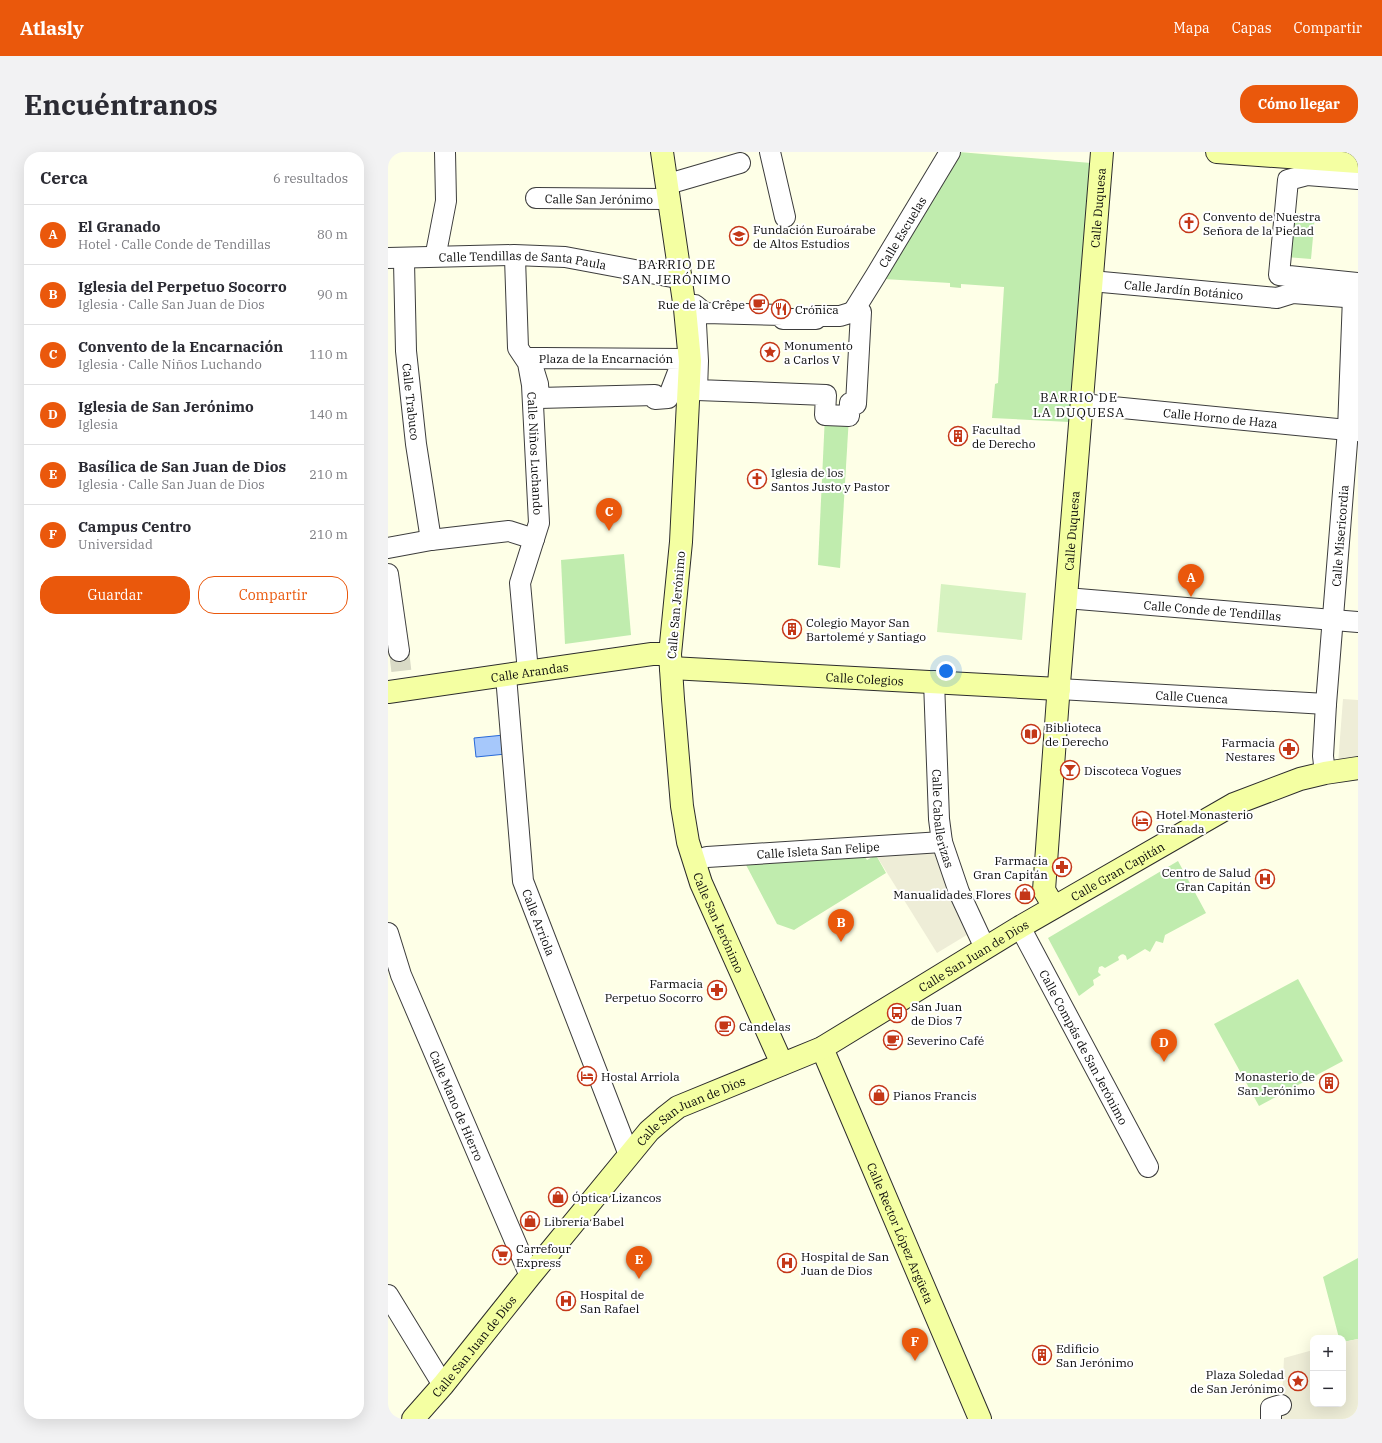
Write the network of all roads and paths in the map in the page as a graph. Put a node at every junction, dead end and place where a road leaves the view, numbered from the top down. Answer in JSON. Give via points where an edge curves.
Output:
{"nodes":[{"id":1,"x":445,"y":152,"type":"edge"},
{"id":2,"x":662,"y":152,"type":"edge"},
{"id":3,"x":770,"y":152,"type":"edge"},
{"id":4,"x":950,"y":152,"type":"edge"},
{"id":5,"x":1102,"y":152,"type":"edge"},
{"id":6,"x":1226,"y":152,"type":"edge"},
{"id":7,"x":1300,"y":155,"type":"edge"},
{"id":8,"x":1358,"y":162,"type":"edge"},
{"id":9,"x":740,"y":163,"type":"dead end"},
{"id":10,"x":1358,"y":179,"type":"edge"},
{"id":11,"x":675,"y":182,"type":"dead end"},
{"id":12,"x":536,"y":198,"type":"dead end"},
{"id":13,"x":662,"y":199,"type":"dead end"},
{"id":14,"x":785,"y":217,"type":"dead end"},
{"id":15,"x":436,"y":253,"type":"dead end"},
{"id":16,"x":515,"y":258,"type":"dead end"},
{"id":17,"x":396,"y":260,"type":"edge"},
{"id":18,"x":680,"y":276,"type":"junction"},
{"id":19,"x":1091,"y":281,"type":"junction"},
{"id":20,"x":1356,"y":293,"type":"edge"},
{"id":21,"x":853,"y":312,"type":"junction"},
{"id":22,"x":530,"y":363,"type":"junction"},
{"id":23,"x":1082,"y":404,"type":"junction"},
{"id":24,"x":1353,"y":430,"type":"edge"},
{"id":25,"x":431,"y":540,"type":"junction"},
{"id":26,"x":534,"y":540,"type":"junction"},
{"id":27,"x":388,"y":548,"type":"edge"},
{"id":28,"x":388,"y":574,"type":"edge"},
{"id":29,"x":1066,"y":598,"type":"junction"},
{"id":30,"x":1332,"y":619,"type":"junction"},
{"id":31,"x":1358,"y":622,"type":"edge"},
{"id":32,"x":398,"y":651,"type":"tunnel mouth"},
{"id":33,"x":671,"y":661,"type":"junction"},
{"id":34,"x":528,"y":672,"type":"junction"},
{"id":35,"x":506,"y":676,"type":"junction"},
{"id":36,"x":934,"y":681,"type":"junction"},
{"id":37,"x":398,"y":688,"type":"edge"},
{"id":38,"x":1059,"y":689,"type":"junction"},
{"id":39,"x":1326,"y":704,"type":"junction"},
{"id":40,"x":1358,"y":768,"type":"edge"},
{"id":41,"x":1325,"y":773,"type":"junction"},
{"id":42,"x":942,"y":842,"type":"junction"},
{"id":43,"x":695,"y":860,"type":"junction"},
{"id":44,"x":1054,"y":907,"type":"junction"},
{"id":45,"x":1020,"y":927,"type":"junction"},
{"id":46,"x":388,"y":933,"type":"edge"},
{"id":47,"x":985,"y":948,"type":"junction"},
{"id":48,"x":395,"y":978,"type":"edge"},
{"id":49,"x":822,"y":1048,"type":"junction"},
{"id":50,"x":782,"y":1064,"type":"junction"},
{"id":51,"x":629,"y":1155,"type":"junction"},
{"id":52,"x":1148,"y":1167,"type":"dead end"},
{"id":53,"x":530,"y":1276,"type":"junction"},
{"id":54,"x":388,"y":1295,"type":"edge"},
{"id":55,"x":443,"y":1385,"type":"junction"},
{"id":56,"x":412,"y":1419,"type":"edge"},
{"id":57,"x":980,"y":1419,"type":"edge"}],
"edges":[{"from":1,"to":15,"type":"street","via":[[446,201]]},
{"from":2,"to":18,"type":"main road","name":"Calle San Jerónimo"},
{"from":3,"to":14,"type":"street"},
{"from":4,"to":21,"type":"street","name":"Calle Escuelas"},
{"from":5,"to":19,"type":"main road","name":"Calle Duquesa"},
{"from":6,"to":7,"type":"main road"},
{"from":7,"to":8,"type":"main road"},
{"from":9,"to":11,"type":"street"},
{"from":10,"to":20,"type":"street","via":[[1306,175],[1288,180],[1279,276]]},
{"from":12,"to":13,"type":"street","name":"Calle San Jerónimo"},
{"from":16,"to":22,"type":"street","name":"Calle Niños Luchando","via":[[518,348]]},
{"from":17,"to":18,"type":"street","name":"Calle Tendillas de Santa Paula","via":[[514,255],[565,257],[672,277]]},
{"from":17,"to":25,"type":"street","name":"Calle Trabuco","via":[[416,444]]},
{"from":18,"to":33,"type":"main road","name":"Calle San Jerónimo","via":[[690,361],[681,542]]},
{"from":19,"to":20,"type":"street","name":"Calle Jardín Botánico","via":[[1277,298],[1293,293]]},
{"from":19,"to":23,"type":"main road","name":"Calle Duquesa"},
{"from":20,"to":24,"type":"street","name":"Calle Misericordia"},
{"from":21,"to":21,"type":"street","via":[[840,316],[816,316],[816,319],[783,319],[783,315],[705,313],[695,306],[697,390],[826,395],[825,415],[849,416],[850,404],[856,404],[861,312]]},
{"from":22,"to":22,"type":"street","name":"Plaza de la Encarnación","via":[[530,358],[683,359],[668,398],[655,399],[655,395],[539,398],[538,384]]},
{"from":22,"to":26,"type":"street","name":"Calle Niños Luchando","via":[[540,523]]},
{"from":23,"to":24,"type":"street","name":"Calle Horno de Haza"},
{"from":23,"to":29,"type":"main road","name":"Calle Duquesa"},
{"from":24,"to":30,"type":"street","name":"Calle Misericordia"},
{"from":25,"to":26,"type":"street","via":[[509,530]]},
{"from":25,"to":27,"type":"street"},
{"from":26,"to":34,"type":"street","name":"Calle Niños Luchando","via":[[520,582]]},
{"from":28,"to":32,"type":"street"},
{"from":29,"to":30,"type":"street","name":"Calle Conde de Tendillas"},
{"from":29,"to":38,"type":"main road","name":"Calle Duquesa"},
{"from":30,"to":31,"type":"street","name":"Calle Conde de Tendillas"},
{"from":30,"to":39,"type":"street","name":"Calle Misericordia"},
{"from":33,"to":34,"type":"main road","name":"Calle Arandas","via":[[652,654]]},
{"from":33,"to":36,"type":"main road","name":"Calle Colegios"},
{"from":33,"to":43,"type":"main road","name":"Calle San Jerónimo","via":[[682,806],[688,842]]},
{"from":34,"to":35,"type":"main road","name":"Calle Arandas"},
{"from":35,"to":37,"type":"main road","name":"Calle Arandas"},
{"from":35,"to":51,"type":"street","name":"Calle Arriola","via":[[523,881]]},
{"from":36,"to":38,"type":"main road","name":"Calle Colegios"},
{"from":36,"to":42,"type":"street","name":"Calle Caballerizas"},
{"from":38,"to":39,"type":"street","name":"Calle Cuenca"},
{"from":38,"to":44,"type":"main road","name":"Calle Duquesa","via":[[1044,890]]},
{"from":39,"to":41,"type":"street","name":"Calle Misericordia","via":[[1323,756]]},
{"from":40,"to":41,"type":"main road","name":"Calle Gran Capitán"},
{"from":41,"to":44,"type":"main road","name":"Calle Gran Capitán","via":[[1300,779],[1234,804]]},
{"from":42,"to":43,"type":"street","name":"Calle Isleta San Felipe","via":[[707,857]]},
{"from":42,"to":47,"type":"street","name":"Calle Caballerizas","via":[[959,892]]},
{"from":43,"to":50,"type":"main road","name":"Calle San Jerónimo","via":[[701,883]]},
{"from":44,"to":45,"type":"main road","name":"Calle San Juan de Dios"},
{"from":45,"to":47,"type":"main road","name":"Calle San Juan de Dios"},
{"from":45,"to":52,"type":"street","name":"Calle Compás de San Jerónimo"},
{"from":46,"to":48,"type":"street","name":"Calle Mano de Hierro"},
{"from":47,"to":49,"type":"main road","name":"Calle San Juan de Dios"},
{"from":48,"to":53,"type":"street","name":"Calle Mano de Hierro"},
{"from":49,"to":50,"type":"main road","name":"Calle San Juan de Dios"},
{"from":49,"to":57,"type":"main road","name":"Calle Rector López Argüeta"},
{"from":50,"to":51,"type":"main road","name":"Calle San Juan de Dios","via":[[678,1107],[649,1132]]},
{"from":51,"to":53,"type":"main road","name":"Calle San Juan de Dios"},
{"from":53,"to":55,"type":"main road","name":"Calle San Juan de Dios"},
{"from":54,"to":55,"type":"street"},
{"from":55,"to":56,"type":"main road","name":"Calle San Juan de Dios"}]}
